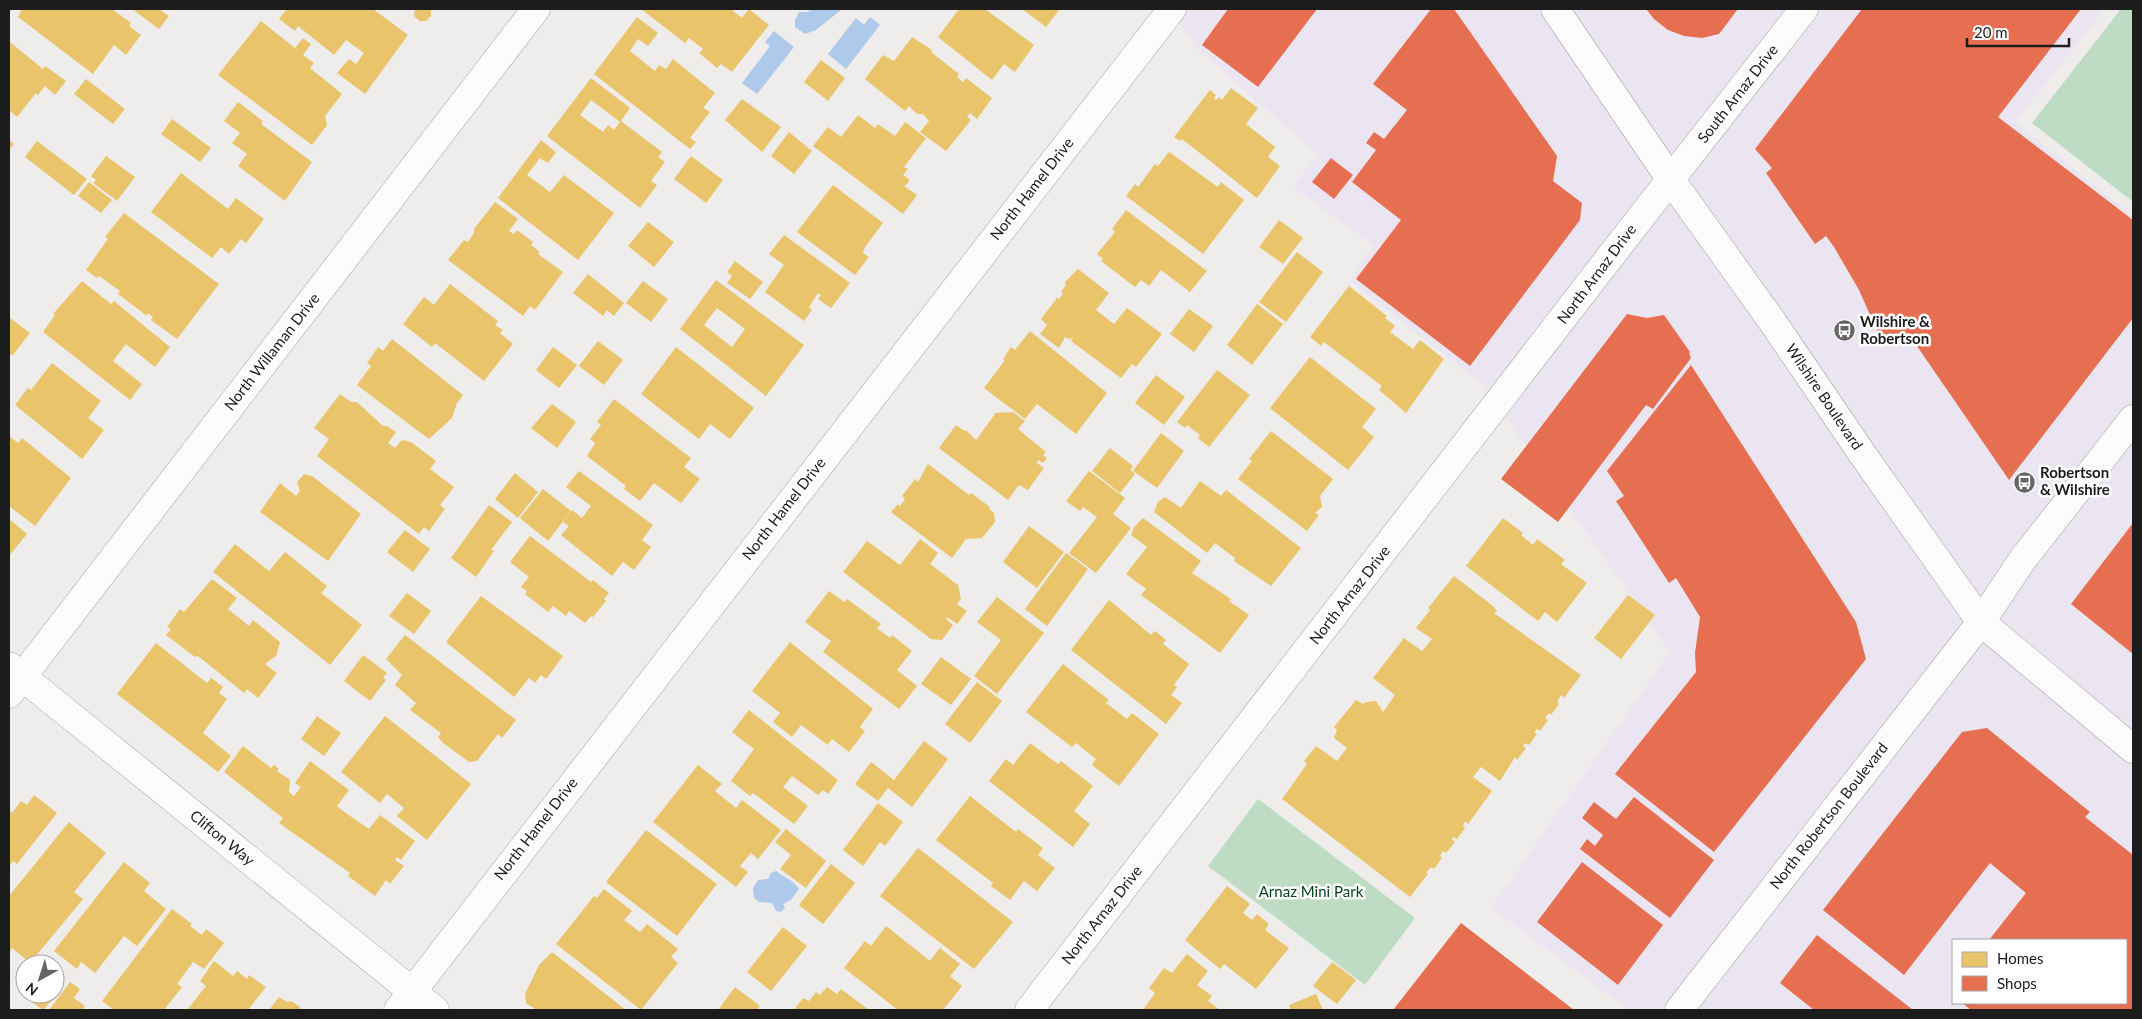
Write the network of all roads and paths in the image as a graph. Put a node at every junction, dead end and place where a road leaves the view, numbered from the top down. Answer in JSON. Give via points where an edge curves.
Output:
{"nodes":[{"id":1,"x":536,"y":9,"type":"edge"},
{"id":2,"x":1172,"y":9,"type":"edge"},
{"id":3,"x":1555,"y":9,"type":"edge"},
{"id":4,"x":1804,"y":9,"type":"edge"},
{"id":5,"x":1671,"y":180,"type":"junction"},
{"id":6,"x":2133,"y":419,"type":"edge"},
{"id":7,"x":1981,"y":622,"type":"junction"},
{"id":8,"x":13,"y":679,"type":"edge"},
{"id":9,"x":2133,"y":749,"type":"edge"},
{"id":10,"x":404,"y":1001,"type":"edge"},
{"id":11,"x":435,"y":1010,"type":"edge"},
{"id":12,"x":1029,"y":1010,"type":"edge"},
{"id":13,"x":1679,"y":1010,"type":"edge"}],
"edges":[{"from":1,"to":8,"type":"street","name":"North Willaman Drive"},
{"from":2,"to":10,"type":"street","name":"North Hamel Drive"},
{"from":3,"to":5,"type":"street","name":"Wilshire Boulevard"},
{"from":4,"to":5,"type":"street","name":"South Arnaz Drive"},
{"from":5,"to":7,"type":"street","name":"Wilshire Boulevard"},
{"from":5,"to":12,"type":"street","name":"North Arnaz Drive"},
{"from":6,"to":7,"type":"street","name":"North Robertson Boulevard","via":[[2023,559]]},
{"from":7,"to":9,"type":"street","name":"Wilshire Boulevard"},
{"from":7,"to":13,"type":"street","name":"North Robertson Boulevard"},
{"from":8,"to":10,"type":"street","name":"Clifton Way"},
{"from":10,"to":11,"type":"street","name":"Clifton Way"}]}
